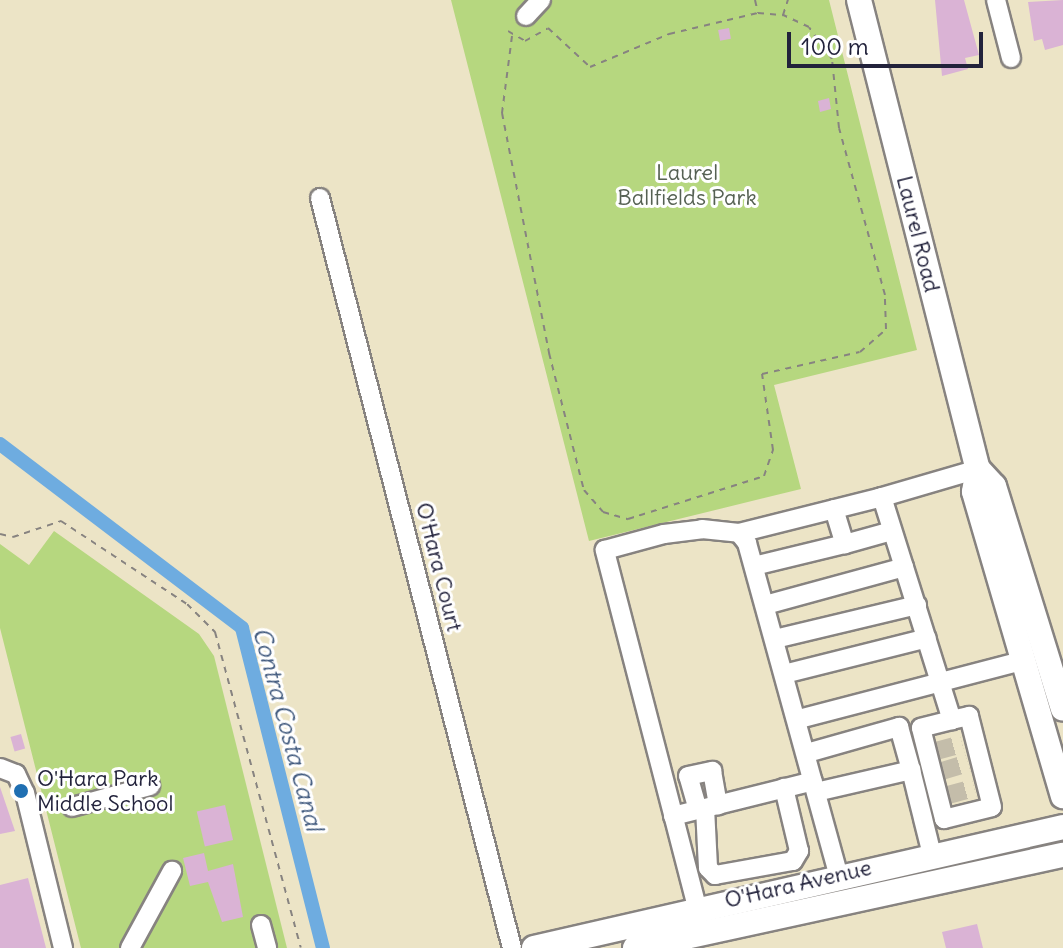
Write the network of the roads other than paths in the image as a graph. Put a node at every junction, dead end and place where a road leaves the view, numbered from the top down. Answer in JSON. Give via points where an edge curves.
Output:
{"nodes":[{"id":1,"x":541,"y":0,"type":"edge"},
{"id":2,"x":859,"y":0,"type":"edge"},
{"id":3,"x":996,"y":0,"type":"edge"},
{"id":4,"x":526,"y":16,"type":"dead end"},
{"id":5,"x":1011,"y":58,"type":"dead end"},
{"id":6,"x":320,"y":198,"type":"dead end"},
{"id":7,"x":978,"y":469,"type":"junction"},
{"id":8,"x":879,"y":498,"type":"junction"},
{"id":9,"x":834,"y":509,"type":"junction"},
{"id":10,"x":892,"y":531,"type":"junction"},
{"id":11,"x":739,"y":533,"type":"junction"},
{"id":12,"x":845,"y":544,"type":"junction"},
{"id":13,"x":758,"y":565,"type":"junction"},
{"id":14,"x":904,"y":567,"type":"junction"},
{"id":15,"x":769,"y":604,"type":"junction"},
{"id":16,"x":917,"y":605,"type":"junction"},
{"id":17,"x":779,"y":638,"type":"junction"},
{"id":18,"x":927,"y":638,"type":"junction"},
{"id":19,"x":1025,"y":660,"type":"junction"},
{"id":20,"x":788,"y":673,"type":"junction"},
{"id":21,"x":942,"y":683,"type":"junction"},
{"id":22,"x":1063,"y":709,"type":"edge"},
{"id":23,"x":799,"y":719,"type":"junction"},
{"id":24,"x":952,"y":720,"type":"junction"},
{"id":25,"x":807,"y":753,"type":"junction"},
{"id":26,"x":0,"y":768,"type":"edge"},
{"id":27,"x":925,"y":773,"type":"junction"},
{"id":28,"x":150,"y":786,"type":"dead end"},
{"id":29,"x":814,"y":786,"type":"junction"},
{"id":30,"x":784,"y":788,"type":"junction"},
{"id":31,"x":1063,"y":796,"type":"edge"},
{"id":32,"x":72,"y":807,"type":"dead end"},
{"id":33,"x":707,"y":807,"type":"junction"},
{"id":34,"x":673,"y":816,"type":"junction"},
{"id":35,"x":1063,"y":827,"type":"edge"},
{"id":36,"x":932,"y":855,"type":"junction"},
{"id":37,"x":1063,"y":855,"type":"edge"},
{"id":38,"x":172,"y":871,"type":"dead end"},
{"id":39,"x":838,"y":874,"type":"junction"},
{"id":40,"x":697,"y":907,"type":"junction"},
{"id":41,"x":261,"y":925,"type":"dead end"},
{"id":42,"x":63,"y":948,"type":"edge"},
{"id":43,"x":130,"y":948,"type":"edge"},
{"id":44,"x":267,"y":948,"type":"edge"},
{"id":45,"x":512,"y":948,"type":"edge"},
{"id":46,"x":534,"y":948,"type":"edge"},
{"id":47,"x":635,"y":948,"type":"edge"}],
"edges":[{"from":1,"to":4,"type":"street"},
{"from":2,"to":7,"type":"main road","name":"Laurel Road"},
{"from":3,"to":5,"type":"street"},
{"from":6,"to":45,"type":"street","name":"O'Hara Court"},
{"from":7,"to":8,"type":"street"},
{"from":7,"to":19,"type":"main road","name":"Laurel Road","via":[[974,492]]},
{"from":7,"to":22,"type":"main road","name":"Laurel Road","via":[[994,486]]},
{"from":8,"to":9,"type":"street"},
{"from":8,"to":10,"type":"street"},
{"from":9,"to":11,"type":"street"},
{"from":9,"to":12,"type":"street"},
{"from":10,"to":12,"type":"street"},
{"from":10,"to":14,"type":"street"},
{"from":11,"to":13,"type":"street"},
{"from":11,"to":34,"type":"street","via":[[676,532],[605,550]]},
{"from":12,"to":13,"type":"street"},
{"from":13,"to":15,"type":"street"},
{"from":14,"to":15,"type":"street"},
{"from":14,"to":16,"type":"street"},
{"from":15,"to":17,"type":"street"},
{"from":16,"to":17,"type":"street"},
{"from":16,"to":18,"type":"street"},
{"from":17,"to":20,"type":"street"},
{"from":18,"to":20,"type":"street"},
{"from":18,"to":21,"type":"street"},
{"from":19,"to":21,"type":"street"},
{"from":19,"to":31,"type":"main road","name":"Laurel Road"},
{"from":20,"to":23,"type":"street"},
{"from":21,"to":23,"type":"street"},
{"from":21,"to":24,"type":"street"},
{"from":23,"to":25,"type":"street"},
{"from":24,"to":27,"type":"street","via":[[921,728],[932,752]]},
{"from":24,"to":27,"type":"street","via":[[969,716],[969,742],[980,786],[992,807],[944,819],[943,796]]},
{"from":25,"to":27,"type":"street","via":[[899,727]]},
{"from":25,"to":29,"type":"street"},
{"from":26,"to":42,"type":"street","via":[[16,774],[25,793]]},
{"from":27,"to":29,"type":"street"},
{"from":27,"to":36,"type":"street"},
{"from":28,"to":32,"type":"street"},
{"from":29,"to":30,"type":"street"},
{"from":29,"to":39,"type":"street"},
{"from":30,"to":33,"type":"street"},
{"from":30,"to":33,"type":"street","via":[[799,851],[793,861],[715,875],[708,868]]},
{"from":33,"to":34,"type":"street"},
{"from":34,"to":40,"type":"street"},
{"from":35,"to":36,"type":"main road","name":"O'Hara Avenue"},
{"from":36,"to":39,"type":"main road","name":"O'Hara Avenue"},
{"from":37,"to":47,"type":"main road","name":"O'Hara Avenue"},
{"from":38,"to":43,"type":"street"},
{"from":39,"to":40,"type":"main road","name":"O'Hara Avenue"},
{"from":40,"to":46,"type":"main road","name":"O'Hara Avenue"},
{"from":41,"to":44,"type":"street"}]}
